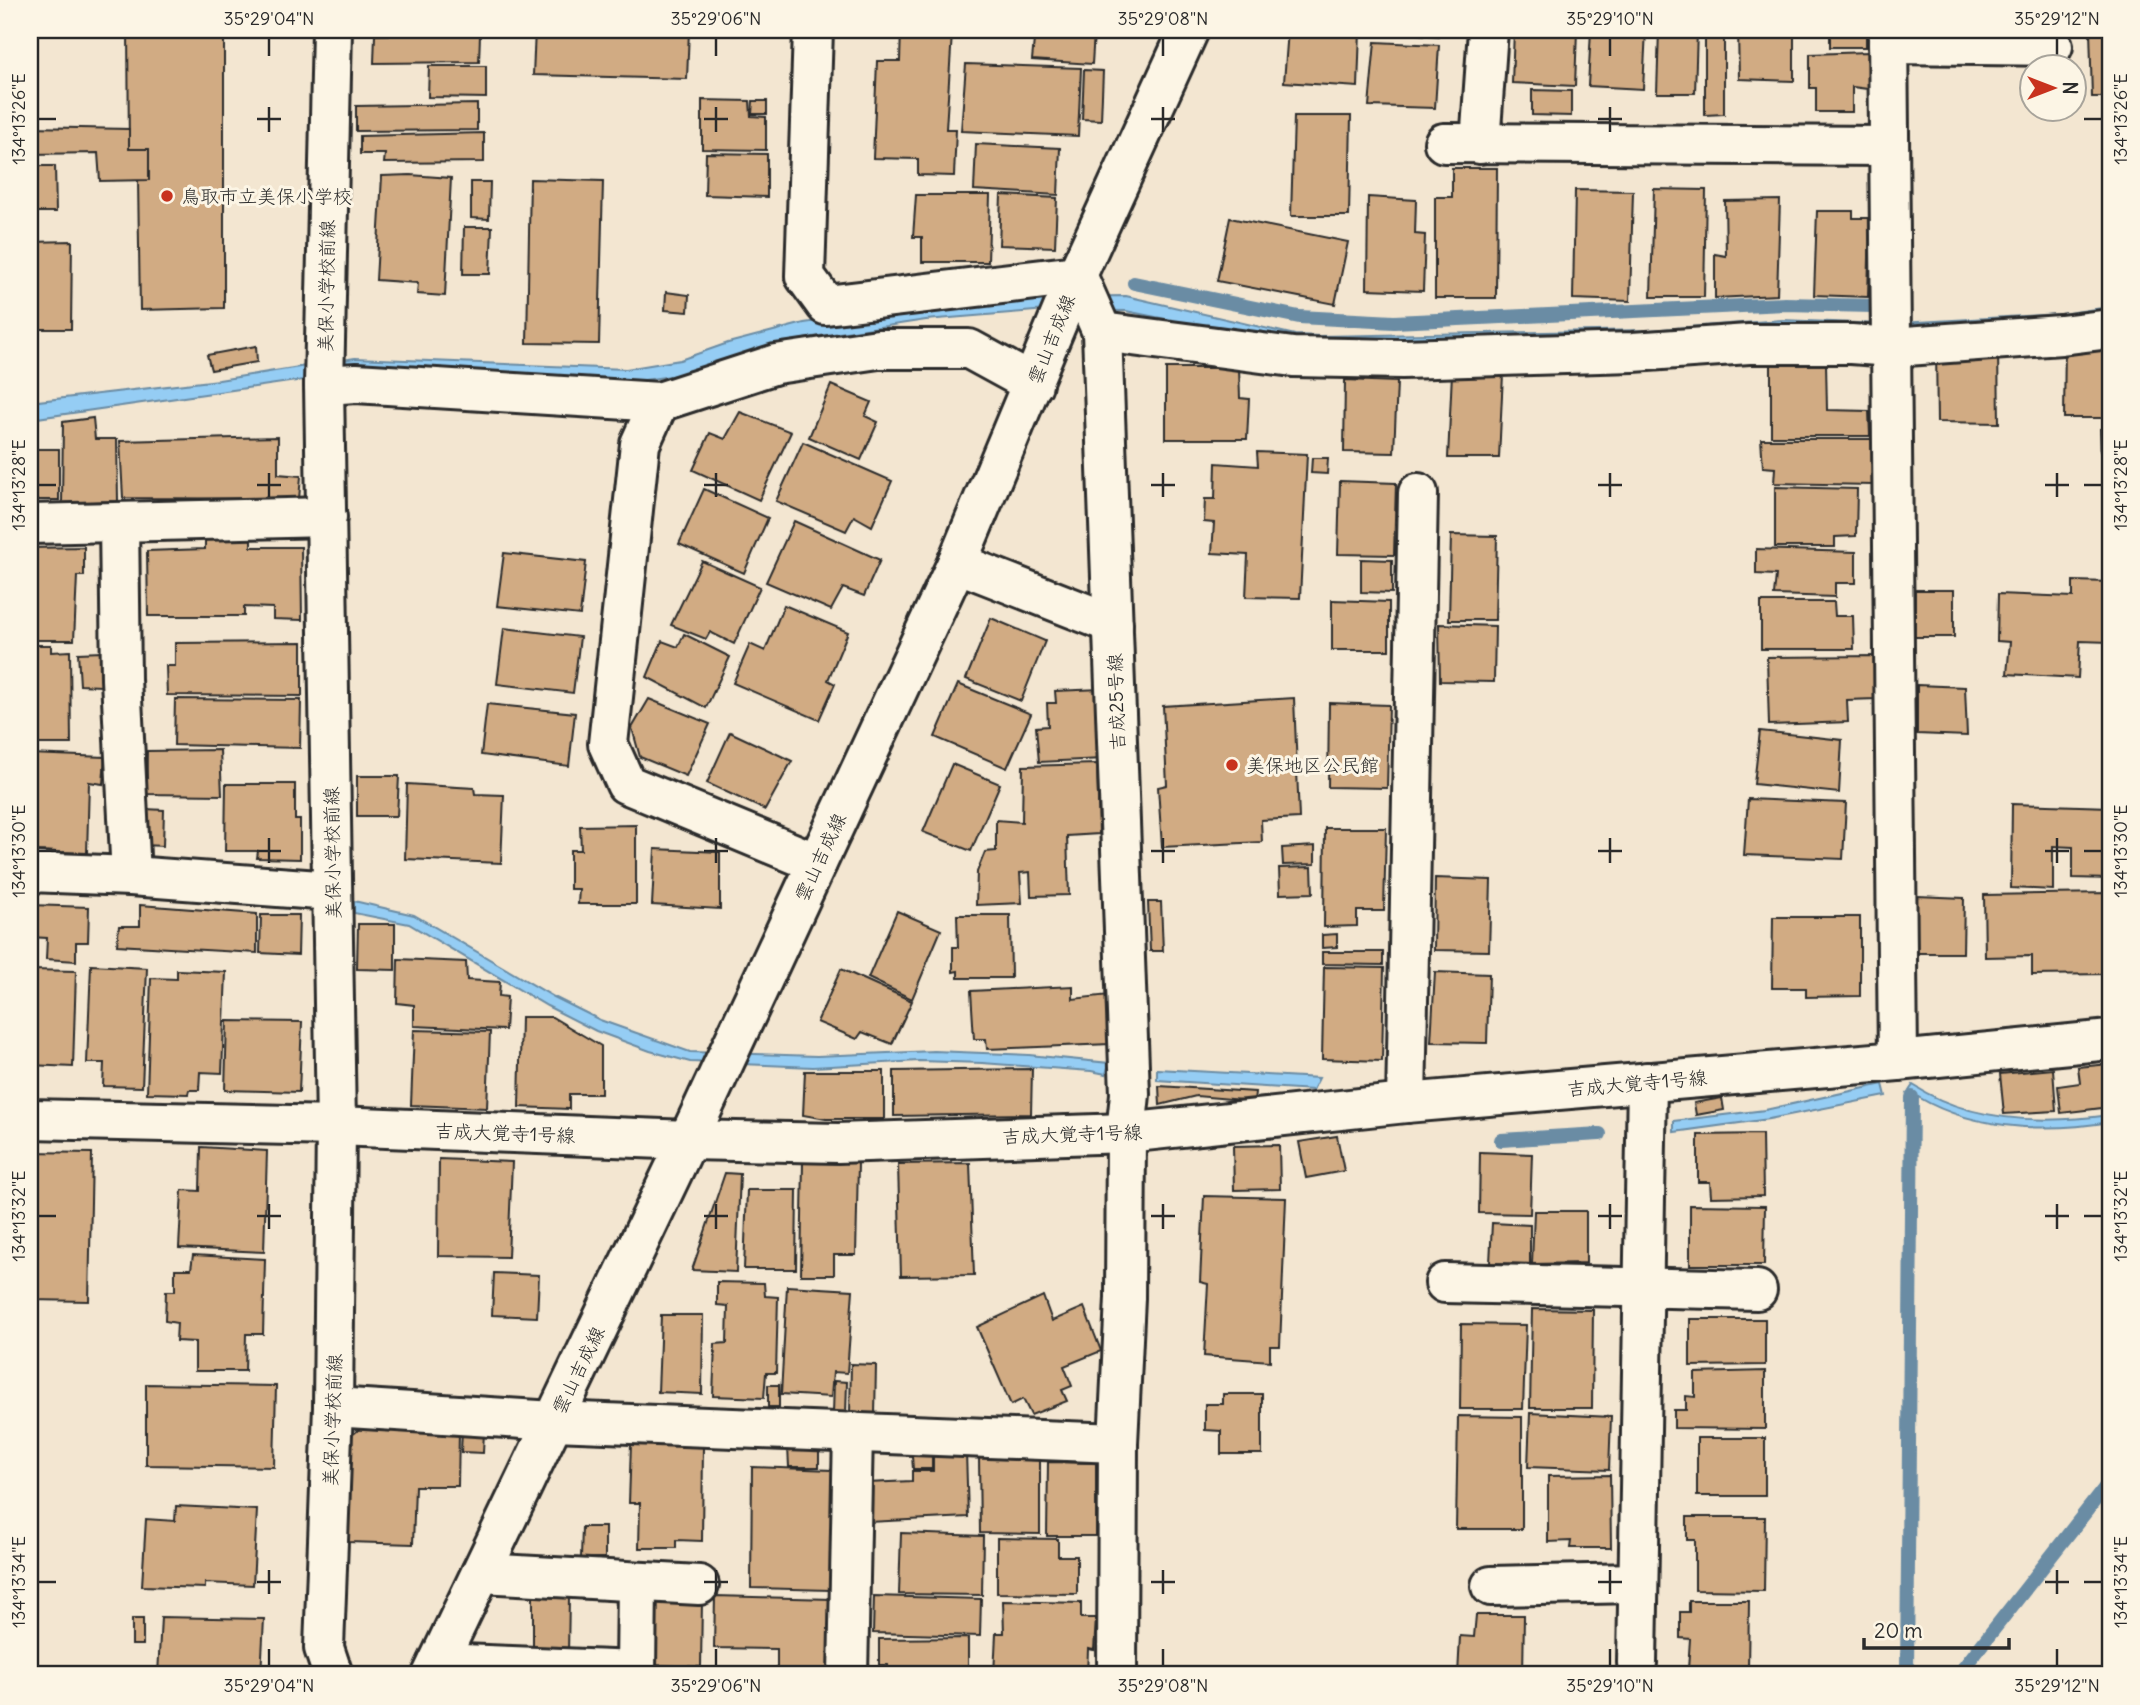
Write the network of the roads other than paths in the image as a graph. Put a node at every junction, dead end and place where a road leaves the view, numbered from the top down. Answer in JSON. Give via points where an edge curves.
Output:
{"nodes":[{"id":1,"x":332,"y":30,"type":"edge"},
{"id":2,"x":813,"y":30,"type":"edge"},
{"id":3,"x":1188,"y":30,"type":"edge"},
{"id":4,"x":1488,"y":30,"type":"edge"},
{"id":5,"x":1888,"y":37,"type":"edge"},
{"id":6,"x":2053,"y":46,"type":"dead end"},
{"id":7,"x":1888,"y":146,"type":"junction"},
{"id":8,"x":1077,"y":275,"type":"junction"},
{"id":9,"x":2110,"y":329,"type":"edge"},
{"id":10,"x":1102,"y":332,"type":"junction"},
{"id":11,"x":1892,"y":346,"type":"junction"},
{"id":12,"x":1033,"y":384,"type":"junction"},
{"id":13,"x":324,"y":385,"type":"junction"},
{"id":14,"x":659,"y":402,"type":"junction"},
{"id":15,"x":1418,"y":493,"type":"dead end"},
{"id":16,"x":327,"y":517,"type":"junction"},
{"id":17,"x":119,"y":522,"type":"junction"},
{"id":18,"x":30,"y":523,"type":"edge"},
{"id":19,"x":957,"y":563,"type":"junction"},
{"id":20,"x":1113,"y":624,"type":"junction"},
{"id":21,"x":817,"y":863,"type":"junction"},
{"id":22,"x":30,"y":872,"type":"edge"},
{"id":23,"x":131,"y":876,"type":"junction"},
{"id":24,"x":332,"y":891,"type":"junction"},
{"id":25,"x":2110,"y":1040,"type":"edge"},
{"id":26,"x":1898,"y":1061,"type":"junction"},
{"id":27,"x":1647,"y":1082,"type":"junction"},
{"id":28,"x":1406,"y":1103,"type":"junction"},
{"id":29,"x":30,"y":1119,"type":"edge"},
{"id":30,"x":336,"y":1126,"type":"junction"},
{"id":31,"x":1126,"y":1133,"type":"junction"},
{"id":32,"x":688,"y":1140,"type":"junction"},
{"id":33,"x":1445,"y":1283,"type":"dead end"},
{"id":34,"x":1643,"y":1288,"type":"junction"},
{"id":35,"x":1757,"y":1290,"type":"dead end"},
{"id":36,"x":333,"y":1408,"type":"junction"},
{"id":37,"x":554,"y":1421,"type":"junction"},
{"id":38,"x":853,"y":1433,"type":"junction"},
{"id":39,"x":1118,"y":1443,"type":"junction"},
{"id":40,"x":481,"y":1573,"type":"junction"},
{"id":41,"x":637,"y":1582,"type":"junction"},
{"id":42,"x":1638,"y":1583,"type":"junction"},
{"id":43,"x":699,"y":1584,"type":"dead end"},
{"id":44,"x":1491,"y":1587,"type":"dead end"},
{"id":45,"x":1637,"y":1663,"type":"dead end"},
{"id":46,"x":435,"y":1669,"type":"edge"},
{"id":47,"x":333,"y":1675,"type":"edge"},
{"id":48,"x":848,"y":1675,"type":"edge"},
{"id":49,"x":1116,"y":1675,"type":"edge"}],
"edges":[{"from":1,"to":13,"type":"street","name":"美保小学校前線"},
{"from":2,"to":8,"type":"street","via":[[805,276],[826,305]]},
{"from":3,"to":8,"type":"street","name":"雲山吉成線"},
{"from":4,"to":7,"type":"street","via":[[1462,144]]},
{"from":5,"to":6,"type":"street"},
{"from":5,"to":7,"type":"street"},
{"from":7,"to":11,"type":"street"},
{"from":8,"to":10,"type":"street","name":"吉成25号線"},
{"from":8,"to":12,"type":"street","name":"雲山吉成線"},
{"from":9,"to":11,"type":"street"},
{"from":10,"to":11,"type":"street","via":[[1332,359],[1749,344]]},
{"from":10,"to":20,"type":"street","name":"吉成25号線"},
{"from":11,"to":26,"type":"street"},
{"from":12,"to":14,"type":"street","via":[[969,349],[878,349],[776,364]]},
{"from":12,"to":19,"type":"street","name":"雲山吉成線"},
{"from":13,"to":14,"type":"street","via":[[356,383]]},
{"from":13,"to":16,"type":"street","name":"美保小学校前線"},
{"from":14,"to":21,"type":"street","via":[[640,444],[608,744],[626,783]]},
{"from":15,"to":28,"type":"street"},
{"from":16,"to":17,"type":"street"},
{"from":16,"to":24,"type":"street","name":"美保小学校前線"},
{"from":17,"to":18,"type":"street"},
{"from":17,"to":23,"type":"street"},
{"from":19,"to":20,"type":"street"},
{"from":19,"to":21,"type":"street","name":"雲山吉成線"},
{"from":20,"to":31,"type":"street","name":"吉成25号線","via":[[1130,1094]]},
{"from":21,"to":32,"type":"street","name":"雲山吉成線"},
{"from":22,"to":23,"type":"street"},
{"from":23,"to":24,"type":"street"},
{"from":24,"to":30,"type":"street","name":"美保小学校前線"},
{"from":25,"to":26,"type":"street","name":"吉成大覚寺1号線"},
{"from":26,"to":27,"type":"street","name":"吉成大覚寺1号線"},
{"from":27,"to":28,"type":"street","name":"吉成大覚寺1号線"},
{"from":27,"to":34,"type":"street"},
{"from":28,"to":31,"type":"street","name":"吉成大覚寺1号線"},
{"from":29,"to":30,"type":"street","name":"吉成大覚寺1号線"},
{"from":30,"to":32,"type":"street","name":"吉成大覚寺1号線"},
{"from":30,"to":36,"type":"street","name":"美保小学校前線"},
{"from":31,"to":32,"type":"street","name":"吉成大覚寺1号線","via":[[838,1143]]},
{"from":31,"to":39,"type":"street","name":"吉成25号線"},
{"from":32,"to":37,"type":"street","name":"雲山吉成線"},
{"from":33,"to":34,"type":"street"},
{"from":34,"to":35,"type":"street"},
{"from":34,"to":42,"type":"street"},
{"from":36,"to":37,"type":"street"},
{"from":36,"to":47,"type":"street","name":"美保小学校前線","via":[[324,1648]]},
{"from":37,"to":38,"type":"street"},
{"from":37,"to":40,"type":"street","name":"雲山吉成線"},
{"from":38,"to":39,"type":"street"},
{"from":38,"to":48,"type":"street"},
{"from":39,"to":49,"type":"street","name":"吉成25号線"},
{"from":40,"to":41,"type":"street"},
{"from":40,"to":46,"type":"street","name":"雲山吉成線"},
{"from":41,"to":43,"type":"street"},
{"from":41,"to":46,"type":"street","via":[[636,1671]]},
{"from":42,"to":44,"type":"street"},
{"from":42,"to":45,"type":"street"}]}
